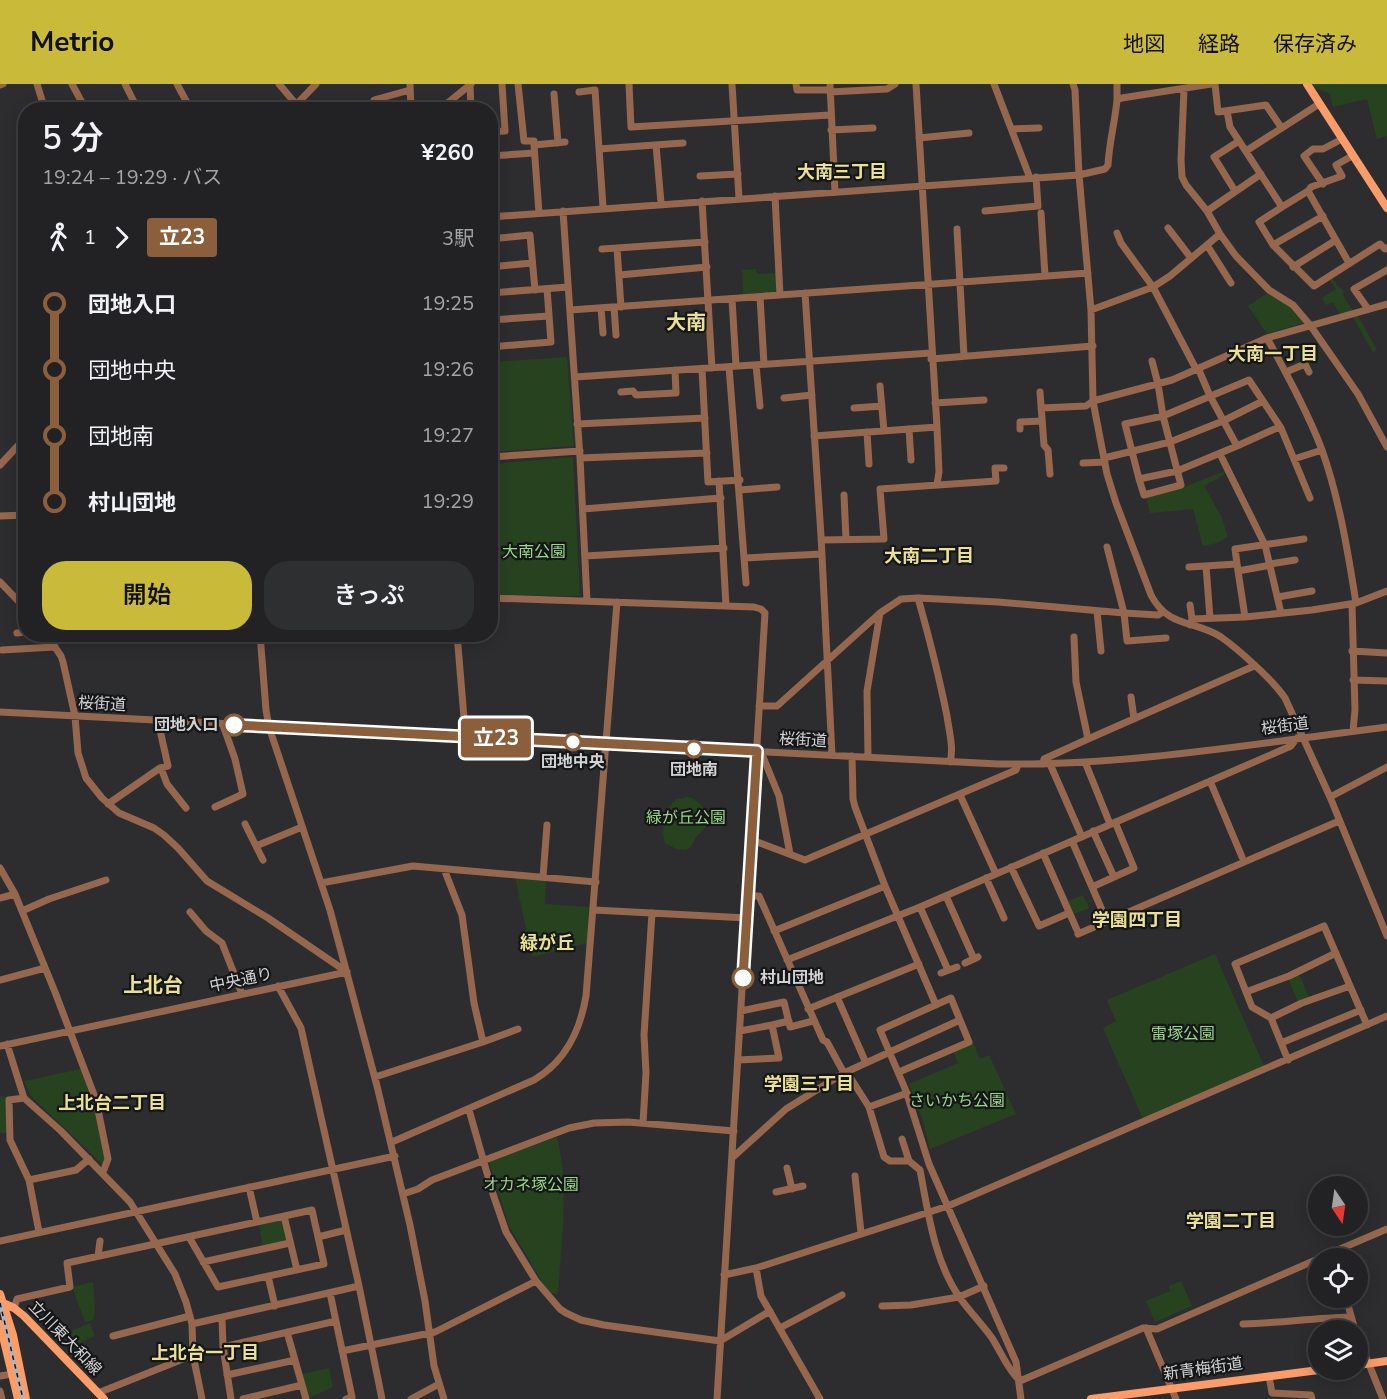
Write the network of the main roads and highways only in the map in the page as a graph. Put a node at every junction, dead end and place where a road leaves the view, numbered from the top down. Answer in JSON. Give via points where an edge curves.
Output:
{"nodes":[{"id":1,"x":1306,"y":84,"type":"edge"},
{"id":2,"x":1387,"y":208,"type":"edge"},
{"id":3,"x":1,"y":1300,"type":"edge"},
{"id":4,"x":0,"y":1324,"type":"edge"},
{"id":5,"x":1387,"y":1361,"type":"edge"},
{"id":6,"x":1368,"y":1363,"type":"edge"},
{"id":7,"x":1308,"y":1371,"type":"edge"},
{"id":8,"x":101,"y":1396,"type":"edge"},
{"id":9,"x":18,"y":1399,"type":"edge"},
{"id":10,"x":26,"y":1399,"type":"edge"},
{"id":11,"x":1091,"y":1399,"type":"edge"}],
"edges":[{"from":1,"to":2,"type":"main road"},
{"from":3,"to":8,"type":"main road","name":"立川東大和線","via":[[14,1308]]},
{"from":3,"to":10,"type":"main road","via":[[13,1335]]},
{"from":4,"to":9,"type":"main road"},
{"from":5,"to":6,"type":"main road"},
{"from":7,"to":11,"type":"main road","name":"新青梅街道"}]}
